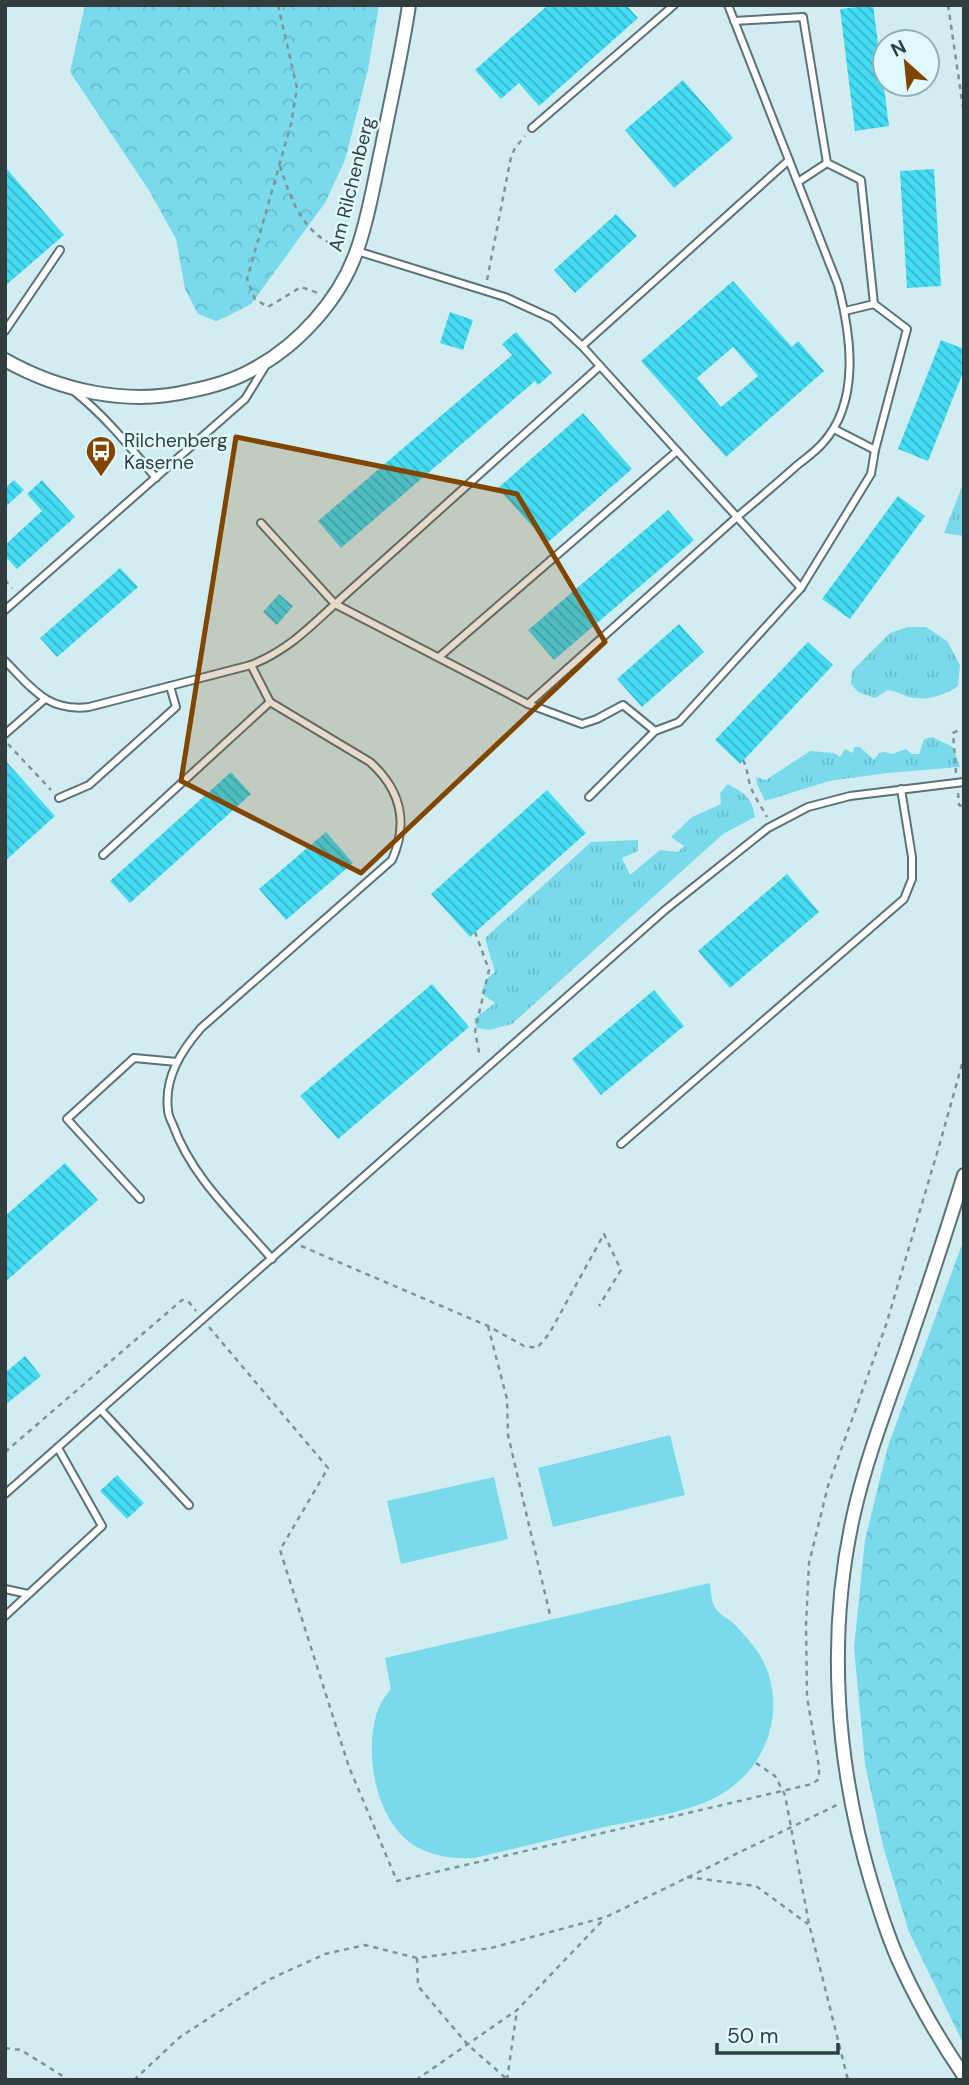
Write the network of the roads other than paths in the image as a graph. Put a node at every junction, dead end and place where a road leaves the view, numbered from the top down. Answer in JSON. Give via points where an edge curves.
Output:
{"nodes":[{"id":1,"x":409,"y":5,"type":"edge"},
{"id":2,"x":674,"y":5,"type":"edge"},
{"id":3,"x":728,"y":5,"type":"edge"},
{"id":4,"x":734,"y":21,"type":"junction"},
{"id":5,"x":532,"y":128,"type":"road end"},
{"id":6,"x":789,"y":160,"type":"junction"},
{"id":7,"x":827,"y":163,"type":"junction"},
{"id":8,"x":798,"y":182,"type":"junction"},
{"id":9,"x":60,"y":250,"type":"dead end"},
{"id":10,"x":357,"y":251,"type":"junction"},
{"id":11,"x":874,"y":304,"type":"junction"},
{"id":12,"x":845,"y":311,"type":"junction"},
{"id":13,"x":5,"y":331,"type":"edge"},
{"id":14,"x":582,"y":346,"type":"junction"},
{"id":15,"x":5,"y":360,"type":"edge"},
{"id":16,"x":269,"y":360,"type":"junction"},
{"id":17,"x":600,"y":366,"type":"junction"},
{"id":18,"x":69,"y":386,"type":"junction"},
{"id":19,"x":834,"y":429,"type":"junction"},
{"id":20,"x":875,"y":450,"type":"junction"},
{"id":21,"x":677,"y":452,"type":"junction"},
{"id":22,"x":156,"y":478,"type":"junction"},
{"id":23,"x":737,"y":517,"type":"junction"},
{"id":24,"x":261,"y":523,"type":"dead end"},
{"id":25,"x":801,"y":588,"type":"junction"},
{"id":26,"x":334,"y":604,"type":"junction"},
{"id":27,"x":5,"y":610,"type":"edge"},
{"id":28,"x":439,"y":657,"type":"junction"},
{"id":29,"x":5,"y":661,"type":"edge"},
{"id":30,"x":251,"y":665,"type":"junction"},
{"id":31,"x":170,"y":686,"type":"junction"},
{"id":32,"x":45,"y":699,"type":"junction"},
{"id":33,"x":270,"y":702,"type":"junction"},
{"id":34,"x":528,"y":704,"type":"junction"},
{"id":35,"x":654,"y":731,"type":"junction"},
{"id":36,"x":5,"y":734,"type":"edge"},
{"id":37,"x":960,"y":782,"type":"edge"},
{"id":38,"x":901,"y":789,"type":"junction"},
{"id":39,"x":589,"y":797,"type":"dead end"},
{"id":40,"x":59,"y":798,"type":"road end"},
{"id":41,"x":103,"y":855,"type":"dead end"},
{"id":42,"x":177,"y":1062,"type":"junction"},
{"id":43,"x":621,"y":1144,"type":"dead end"},
{"id":44,"x":964,"y":1175,"type":"edge"},
{"id":45,"x":140,"y":1199,"type":"dead end"},
{"id":46,"x":272,"y":1259,"type":"junction"},
{"id":47,"x":101,"y":1410,"type":"junction"},
{"id":48,"x":58,"y":1448,"type":"junction"},
{"id":49,"x":5,"y":1494,"type":"edge"},
{"id":50,"x":189,"y":1505,"type":"dead end"},
{"id":51,"x":5,"y":1589,"type":"edge"},
{"id":52,"x":28,"y":1594,"type":"junction"},
{"id":53,"x":5,"y":1616,"type":"edge"},
{"id":54,"x":964,"y":2076,"type":"edge"}],
"edges":[{"from":1,"to":10,"type":"street","name":"Am Rilchenberg"},
{"from":2,"to":5,"type":"lane"},
{"from":3,"to":4,"type":"lane"},
{"from":4,"to":6,"type":"lane"},
{"from":4,"to":7,"type":"lane","via":[[803,17]]},
{"from":6,"to":8,"type":"lane"},
{"from":6,"to":14,"type":"lane"},
{"from":7,"to":8,"type":"lane"},
{"from":7,"to":11,"type":"lane","via":[[861,180]]},
{"from":8,"to":12,"type":"lane"},
{"from":9,"to":13,"type":"lane"},
{"from":10,"to":14,"type":"lane","via":[[505,297],[553,319]]},
{"from":10,"to":16,"type":"street","name":"Am Rilchenberg","via":[[331,298],[304,330]]},
{"from":11,"to":12,"type":"lane"},
{"from":11,"to":20,"type":"lane","via":[[907,329]]},
{"from":12,"to":19,"type":"lane","via":[[850,357],[844,407]]},
{"from":14,"to":17,"type":"lane"},
{"from":15,"to":18,"type":"street","name":"Am Rilchenberg"},
{"from":16,"to":18,"type":"street","name":"Am Rilchenberg","via":[[227,381],[173,395],[121,397]]},
{"from":16,"to":22,"type":"lane","via":[[245,399]]},
{"from":17,"to":21,"type":"lane"},
{"from":17,"to":26,"type":"lane"},
{"from":18,"to":22,"type":"lane","via":[[111,424]]},
{"from":19,"to":20,"type":"lane"},
{"from":19,"to":23,"type":"lane"},
{"from":20,"to":25,"type":"lane","via":[[871,474]]},
{"from":21,"to":23,"type":"lane"},
{"from":21,"to":28,"type":"lane"},
{"from":22,"to":27,"type":"lane"},
{"from":23,"to":25,"type":"lane"},
{"from":23,"to":34,"type":"lane"},
{"from":24,"to":26,"type":"lane"},
{"from":25,"to":35,"type":"lane","via":[[679,722]]},
{"from":26,"to":28,"type":"lane"},
{"from":26,"to":30,"type":"lane","via":[[283,650]]},
{"from":28,"to":34,"type":"lane"},
{"from":29,"to":32,"type":"lane"},
{"from":30,"to":31,"type":"lane"},
{"from":30,"to":33,"type":"lane"},
{"from":31,"to":32,"type":"lane","via":[[81,708],[58,706]]},
{"from":31,"to":40,"type":"lane","via":[[176,707],[89,785]]},
{"from":32,"to":36,"type":"lane"},
{"from":33,"to":41,"type":"lane"},
{"from":33,"to":42,"type":"lane","via":[[384,774],[398,806],[399,843],[392,860],[201,1028]]},
{"from":34,"to":35,"type":"lane","via":[[582,724],[623,705]]},
{"from":35,"to":39,"type":"lane"},
{"from":37,"to":38,"type":"lane"},
{"from":38,"to":43,"type":"lane","via":[[912,857],[912,879],[904,899]]},
{"from":38,"to":46,"type":"lane","via":[[808,807],[771,826],[666,910]]},
{"from":42,"to":45,"type":"lane","via":[[134,1058],[67,1119]]},
{"from":42,"to":46,"type":"lane","via":[[170,1076],[167,1111],[181,1147]]},
{"from":44,"to":54,"type":"street","via":[[854,1514],[840,1600],[837,1656],[850,1801],[865,1863],[902,1969]]},
{"from":46,"to":47,"type":"lane"},
{"from":47,"to":48,"type":"lane"},
{"from":47,"to":50,"type":"lane"},
{"from":48,"to":49,"type":"lane"},
{"from":48,"to":52,"type":"lane","via":[[102,1526]]},
{"from":51,"to":52,"type":"lane"},
{"from":52,"to":53,"type":"lane"}]}
